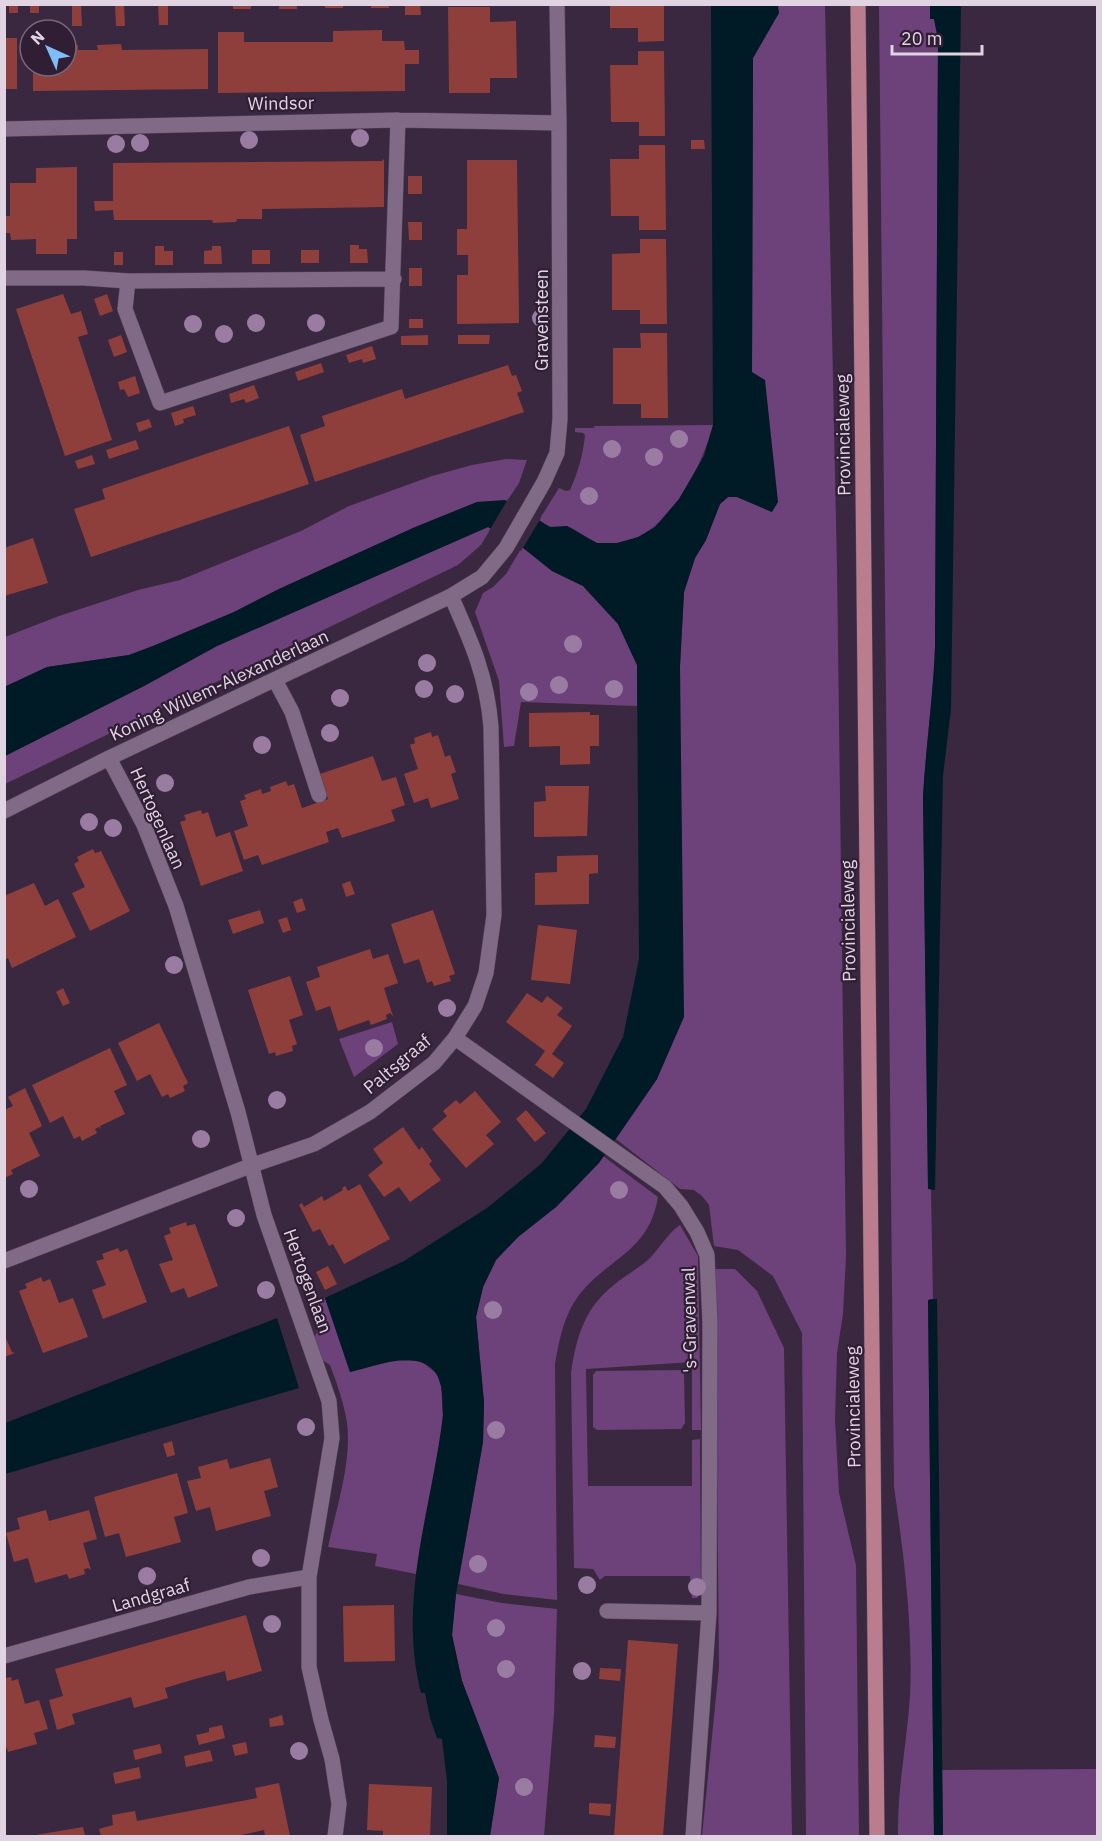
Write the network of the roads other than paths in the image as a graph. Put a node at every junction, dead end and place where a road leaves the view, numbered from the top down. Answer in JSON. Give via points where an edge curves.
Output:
{"nodes":[{"id":1,"x":557,"y":4,"type":"edge"},
{"id":2,"x":858,"y":4,"type":"edge"},
{"id":3,"x":398,"y":120,"type":"junction"},
{"id":4,"x":559,"y":123,"type":"junction"},
{"id":5,"x":4,"y":129,"type":"edge"},
{"id":6,"x":4,"y":278,"type":"edge"},
{"id":7,"x":394,"y":279,"type":"junction"},
{"id":8,"x":128,"y":281,"type":"junction"},
{"id":9,"x":451,"y":596,"type":"junction"},
{"id":10,"x":275,"y":680,"type":"junction"},
{"id":11,"x":110,"y":758,"type":"junction"},
{"id":12,"x":319,"y":795,"type":"dead end"},
{"id":13,"x":4,"y":810,"type":"edge"},
{"id":14,"x":455,"y":1038,"type":"junction"},
{"id":15,"x":250,"y":1166,"type":"junction"},
{"id":16,"x":4,"y":1262,"type":"edge"},
{"id":17,"x":309,"y":1577,"type":"junction"},
{"id":18,"x":607,"y":1611,"type":"dead end"},
{"id":19,"x":709,"y":1613,"type":"junction"},
{"id":20,"x":4,"y":1656,"type":"edge"},
{"id":21,"x":335,"y":1836,"type":"edge"},
{"id":22,"x":693,"y":1836,"type":"edge"},
{"id":23,"x":877,"y":1836,"type":"edge"}],
"edges":[{"from":1,"to":4,"type":"street","name":"Gravensteen"},
{"from":2,"to":23,"type":"main road","name":"Provincialeweg"},
{"from":3,"to":4,"type":"street","name":"Windsor"},
{"from":3,"to":5,"type":"street","name":"Windsor"},
{"from":3,"to":7,"type":"street"},
{"from":4,"to":9,"type":"street","name":"Gravensteen","via":[[557,453],[506,548],[482,577]]},
{"from":6,"to":8,"type":"street"},
{"from":7,"to":8,"type":"street"},
{"from":7,"to":8,"type":"street","via":[[391,327],[160,403],[125,309]]},
{"from":9,"to":10,"type":"street","name":"Koning Willem-Alexanderlaan"},
{"from":9,"to":14,"type":"street","name":"Paltsgraaf","via":[[477,656],[488,697],[494,915],[486,973],[475,1006]]},
{"from":10,"to":11,"type":"street","name":"Koning Willem-Alexanderlaan"},
{"from":10,"to":12,"type":"street","via":[[292,712]]},
{"from":11,"to":13,"type":"street","name":"Koning Willem-Alexanderlaan"},
{"from":11,"to":15,"type":"street","name":"Hertogenlaan","via":[[144,825],[176,906],[238,1112]]},
{"from":14,"to":15,"type":"street","name":"Paltsgraaf","via":[[434,1063],[370,1113],[314,1144]]},
{"from":14,"to":19,"type":"street","name":"'s-Gravenwal","via":[[665,1187],[697,1232],[706,1255],[710,1323]]},
{"from":15,"to":16,"type":"street","name":"Paltsgraaf"},
{"from":15,"to":17,"type":"street","name":"Hertogenlaan","via":[[329,1401],[332,1438]]},
{"from":17,"to":20,"type":"street","name":"Landgraaf","via":[[249,1587]]},
{"from":17,"to":21,"type":"street","name":"Hertogenlaan","via":[[309,1667],[339,1804]]},
{"from":18,"to":19,"type":"street"},
{"from":19,"to":22,"type":"street","name":"'s-Gravenwal"}]}
